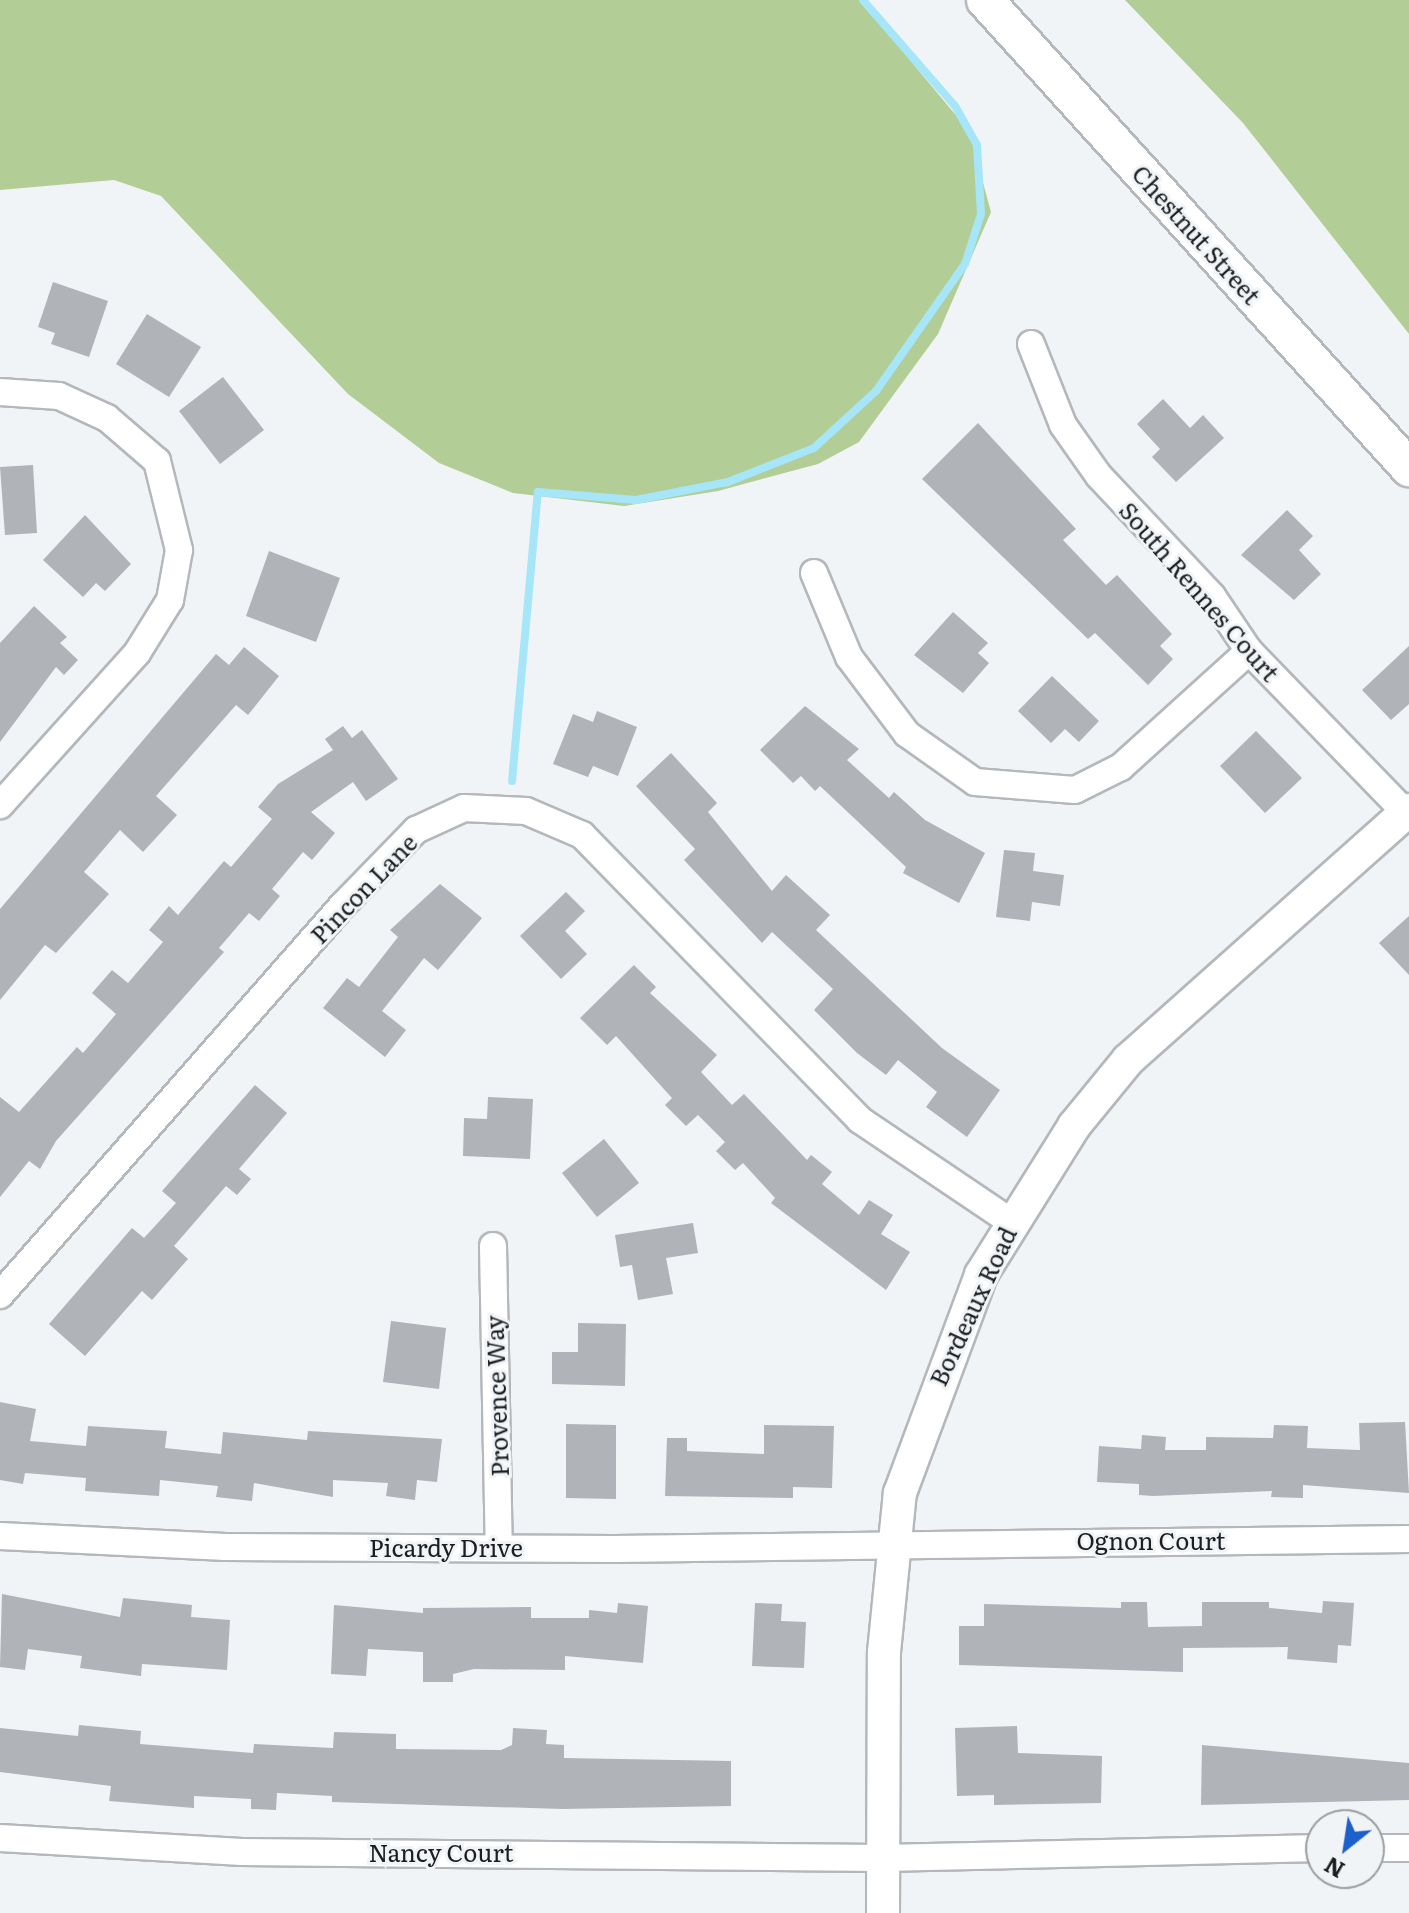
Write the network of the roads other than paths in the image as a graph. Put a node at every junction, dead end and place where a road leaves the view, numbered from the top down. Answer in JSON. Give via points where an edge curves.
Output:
{"nodes":[{"id":1,"x":985,"y":0,"type":"edge"},
{"id":2,"x":1031,"y":344,"type":"dead end"},
{"id":3,"x":0,"y":392,"type":"edge"},
{"id":4,"x":1409,"y":468,"type":"edge"},
{"id":5,"x":814,"y":573,"type":"dead end"},
{"id":6,"x":1249,"y":651,"type":"junction"},
{"id":7,"x":0,"y":805,"type":"edge"},
{"id":8,"x":1408,"y":813,"type":"edge"},
{"id":9,"x":1010,"y":1221,"type":"junction"},
{"id":10,"x":493,"y":1246,"type":"dead end"},
{"id":11,"x":0,"y":1295,"type":"edge"},
{"id":12,"x":0,"y":1536,"type":"edge"},
{"id":13,"x":1409,"y":1539,"type":"edge"},
{"id":14,"x":499,"y":1546,"type":"junction"},
{"id":15,"x":892,"y":1547,"type":"junction"},
{"id":16,"x":0,"y":1838,"type":"edge"},
{"id":17,"x":1305,"y":1848,"type":"edge"},
{"id":18,"x":1385,"y":1848,"type":"edge"},
{"id":19,"x":1409,"y":1848,"type":"edge"},
{"id":20,"x":882,"y":1858,"type":"junction"},
{"id":21,"x":883,"y":1913,"type":"edge"}],
"edges":[{"from":1,"to":4,"type":"main road","name":"Chestnut Street"},
{"from":2,"to":6,"type":"street","name":"South Rennes Court","via":[[1072,438],[1212,596]]},
{"from":3,"to":7,"type":"street","via":[[59,396],[107,418],[157,461],[179,550],[170,600],[137,653]]},
{"from":5,"to":6,"type":"street","via":[[849,657],[907,734],[975,782],[1075,790],[1121,767]]},
{"from":6,"to":8,"type":"street","name":"South Rennes Court"},
{"from":8,"to":9,"type":"street","name":"Bordeaux Road","via":[[1128,1060]]},
{"from":9,"to":11,"type":"street","name":"Pincon Lane","via":[[860,1120],[582,835],[526,811],[464,808],[416,830],[343,905]]},
{"from":9,"to":15,"type":"street","name":"Bordeaux Road","via":[[918,1428]]},
{"from":10,"to":14,"type":"street","name":"Provence Way"},
{"from":12,"to":14,"type":"street","name":"Picardy Drive","via":[[226,1547]]},
{"from":13,"to":15,"type":"street","name":"Ognon Court"},
{"from":14,"to":15,"type":"street","name":"Picardy Drive"},
{"from":15,"to":20,"type":"street","name":"Bordeaux Road"},
{"from":16,"to":20,"type":"street","name":"Nancy Court","via":[[242,1852]]},
{"from":17,"to":20,"type":"street"},
{"from":18,"to":19,"type":"street"},
{"from":20,"to":21,"type":"street","name":"Bordeaux Road"}]}
